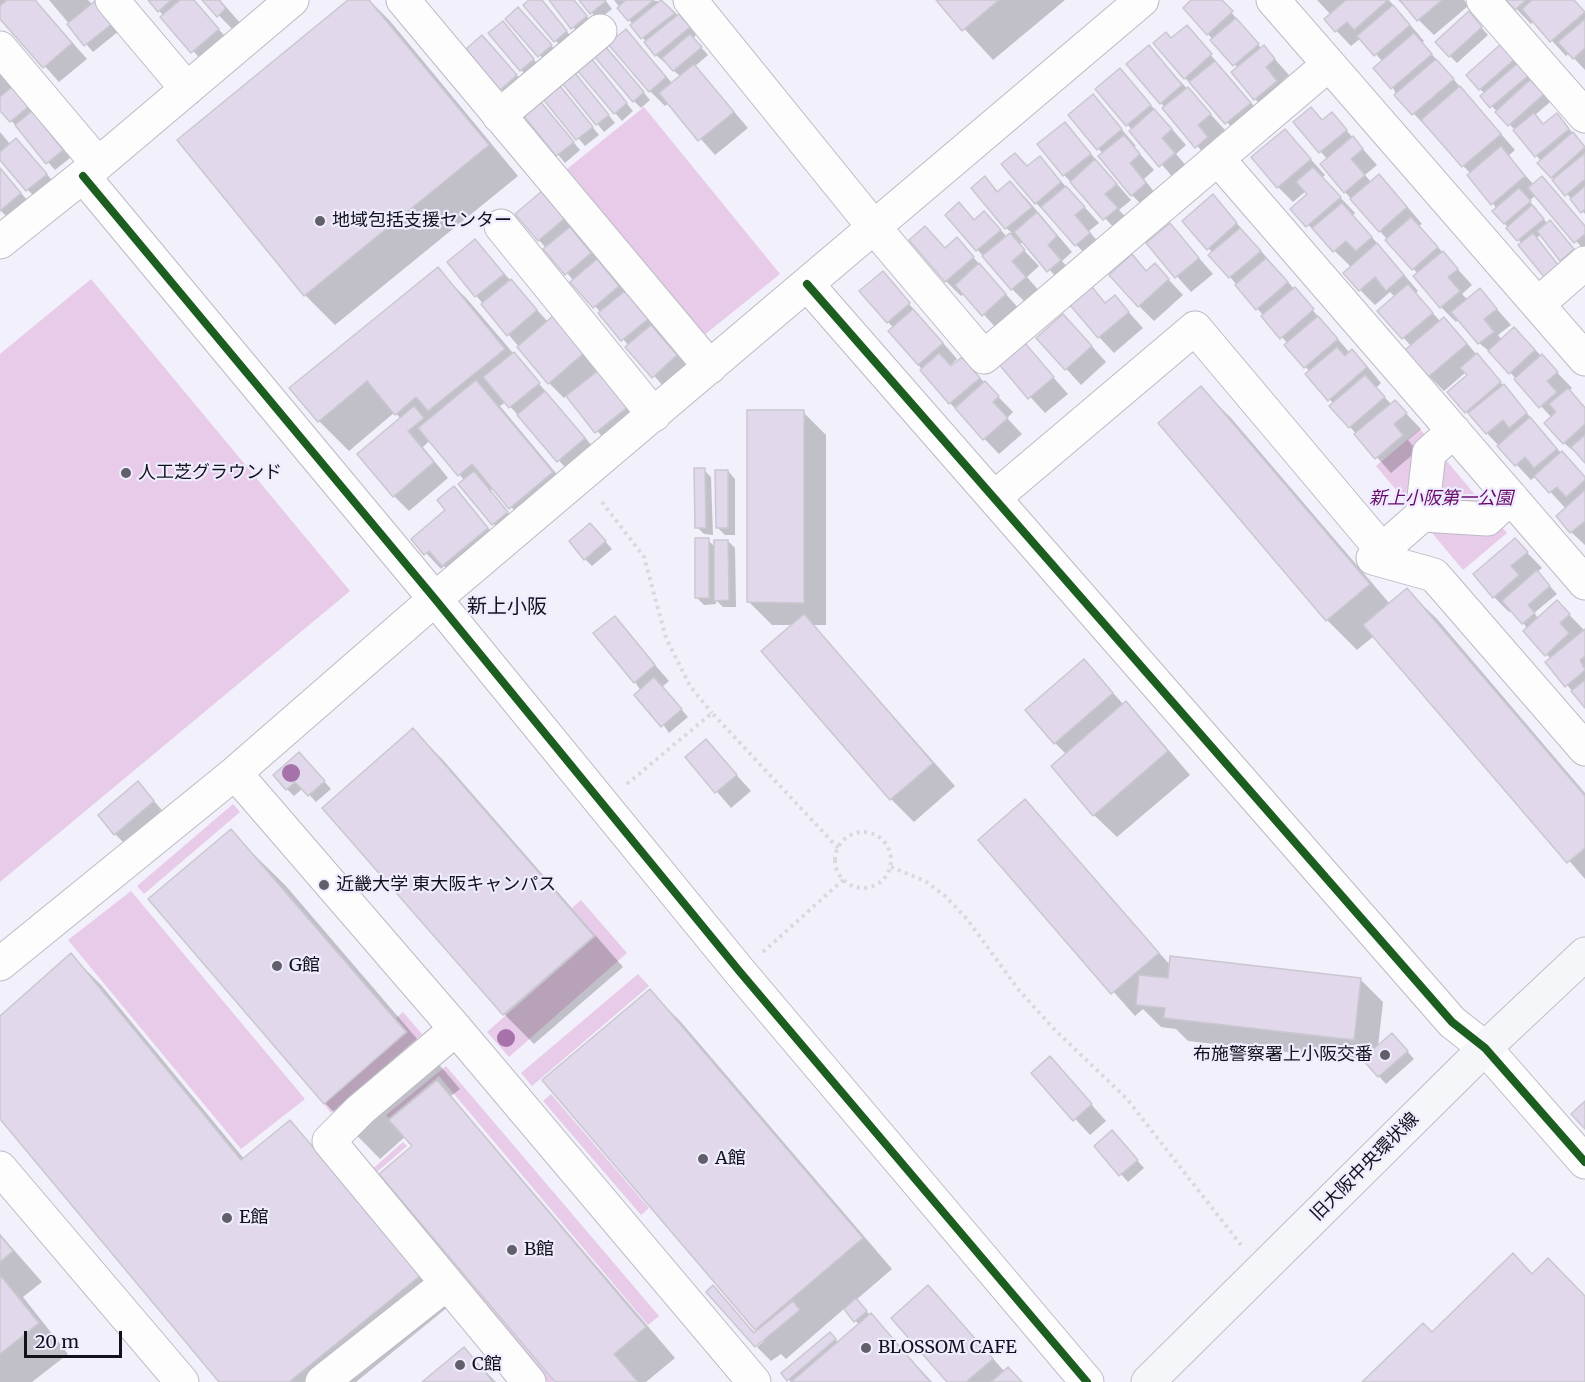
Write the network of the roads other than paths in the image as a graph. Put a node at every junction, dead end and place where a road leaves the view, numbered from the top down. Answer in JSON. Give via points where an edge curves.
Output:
{"nodes":[{"id":1,"x":112,"y":0,"type":"edge"},
{"id":2,"x":292,"y":0,"type":"edge"},
{"id":3,"x":403,"y":0,"type":"edge"},
{"id":4,"x":690,"y":0,"type":"edge"},
{"id":5,"x":1142,"y":0,"type":"edge"},
{"id":6,"x":1273,"y":0,"type":"edge"},
{"id":7,"x":1483,"y":0,"type":"edge"},
{"id":8,"x":600,"y":31,"type":"dead end"},
{"id":9,"x":0,"y":48,"type":"edge"},
{"id":10,"x":1328,"y":65,"type":"junction"},
{"id":11,"x":187,"y":89,"type":"junction"},
{"id":12,"x":500,"y":116,"type":"junction"},
{"id":13,"x":1585,"y":116,"type":"edge"},
{"id":14,"x":1218,"y":159,"type":"junction"},
{"id":15,"x":90,"y":170,"type":"junction"},
{"id":16,"x":501,"y":226,"type":"dead end"},
{"id":17,"x":873,"y":226,"type":"junction"},
{"id":18,"x":1,"y":240,"type":"edge"},
{"id":19,"x":1585,"y":263,"type":"edge"},
{"id":20,"x":807,"y":284,"type":"junction"},
{"id":21,"x":1538,"y":304,"type":"junction"},
{"id":22,"x":1585,"y":359,"type":"edge"},
{"id":23,"x":710,"y":367,"type":"junction"},
{"id":24,"x":654,"y":415,"type":"junction"},
{"id":25,"x":1454,"y":431,"type":"junction"},
{"id":26,"x":1511,"y":497,"type":"junction"},
{"id":27,"x":994,"y":498,"type":"junction"},
{"id":28,"x":1422,"y":515,"type":"junction"},
{"id":29,"x":1382,"y":550,"type":"junction"},
{"id":30,"x":1585,"y":583,"type":"edge"},
{"id":31,"x":435,"y":599,"type":"junction"},
{"id":32,"x":1585,"y":749,"type":"edge"},
{"id":33,"x":235,"y":773,"type":"junction"},
{"id":34,"x":1585,"y":954,"type":"edge"},
{"id":35,"x":0,"y":964,"type":"edge"},
{"id":36,"x":456,"y":1029,"type":"junction"},
{"id":37,"x":1485,"y":1048,"type":"junction"},
{"id":38,"x":1585,"y":1162,"type":"edge"},
{"id":39,"x":0,"y":1168,"type":"edge"},
{"id":40,"x":446,"y":1284,"type":"junction"},
{"id":41,"x":182,"y":1382,"type":"edge"},
{"id":42,"x":322,"y":1382,"type":"edge"},
{"id":43,"x":529,"y":1382,"type":"edge"},
{"id":44,"x":754,"y":1382,"type":"edge"},
{"id":45,"x":1087,"y":1382,"type":"edge"},
{"id":46,"x":1148,"y":1382,"type":"edge"}],
"edges":[{"from":1,"to":11,"type":"street"},
{"from":2,"to":11,"type":"street"},
{"from":3,"to":12,"type":"street"},
{"from":4,"to":17,"type":"street"},
{"from":5,"to":17,"type":"street"},
{"from":6,"to":10,"type":"street"},
{"from":7,"to":13,"type":"street"},
{"from":8,"to":12,"type":"street"},
{"from":9,"to":15,"type":"street"},
{"from":10,"to":14,"type":"street"},
{"from":10,"to":21,"type":"street"},
{"from":11,"to":15,"type":"street"},
{"from":12,"to":23,"type":"street"},
{"from":14,"to":17,"type":"street","via":[[984,357]]},
{"from":14,"to":25,"type":"street"},
{"from":15,"to":18,"type":"street"},
{"from":15,"to":31,"type":"street"},
{"from":16,"to":24,"type":"street"},
{"from":17,"to":20,"type":"street"},
{"from":19,"to":21,"type":"street"},
{"from":20,"to":23,"type":"street"},
{"from":20,"to":27,"type":"street"},
{"from":21,"to":22,"type":"street"},
{"from":23,"to":24,"type":"street"},
{"from":24,"to":31,"type":"street"},
{"from":25,"to":26,"type":"street"},
{"from":25,"to":28,"type":"street","via":[[1429,453]]},
{"from":26,"to":28,"type":"street","via":[[1487,519]]},
{"from":26,"to":30,"type":"street"},
{"from":27,"to":29,"type":"street","via":[[1195,328]]},
{"from":27,"to":37,"type":"street","via":[[1452,1022]]},
{"from":28,"to":29,"type":"street"},
{"from":29,"to":32,"type":"street","via":[[1373,558],[1434,575]]},
{"from":31,"to":33,"type":"street"},
{"from":31,"to":45,"type":"street","via":[[740,972]]},
{"from":33,"to":35,"type":"street"},
{"from":33,"to":36,"type":"street"},
{"from":34,"to":37,"type":"main road","name":"旧大阪中央環状線"},
{"from":36,"to":40,"type":"street","via":[[328,1141]]},
{"from":36,"to":44,"type":"street"},
{"from":37,"to":38,"type":"street"},
{"from":37,"to":46,"type":"main road","name":"旧大阪中央環状線"},
{"from":39,"to":41,"type":"street"},
{"from":40,"to":42,"type":"street"},
{"from":40,"to":43,"type":"street"}]}
